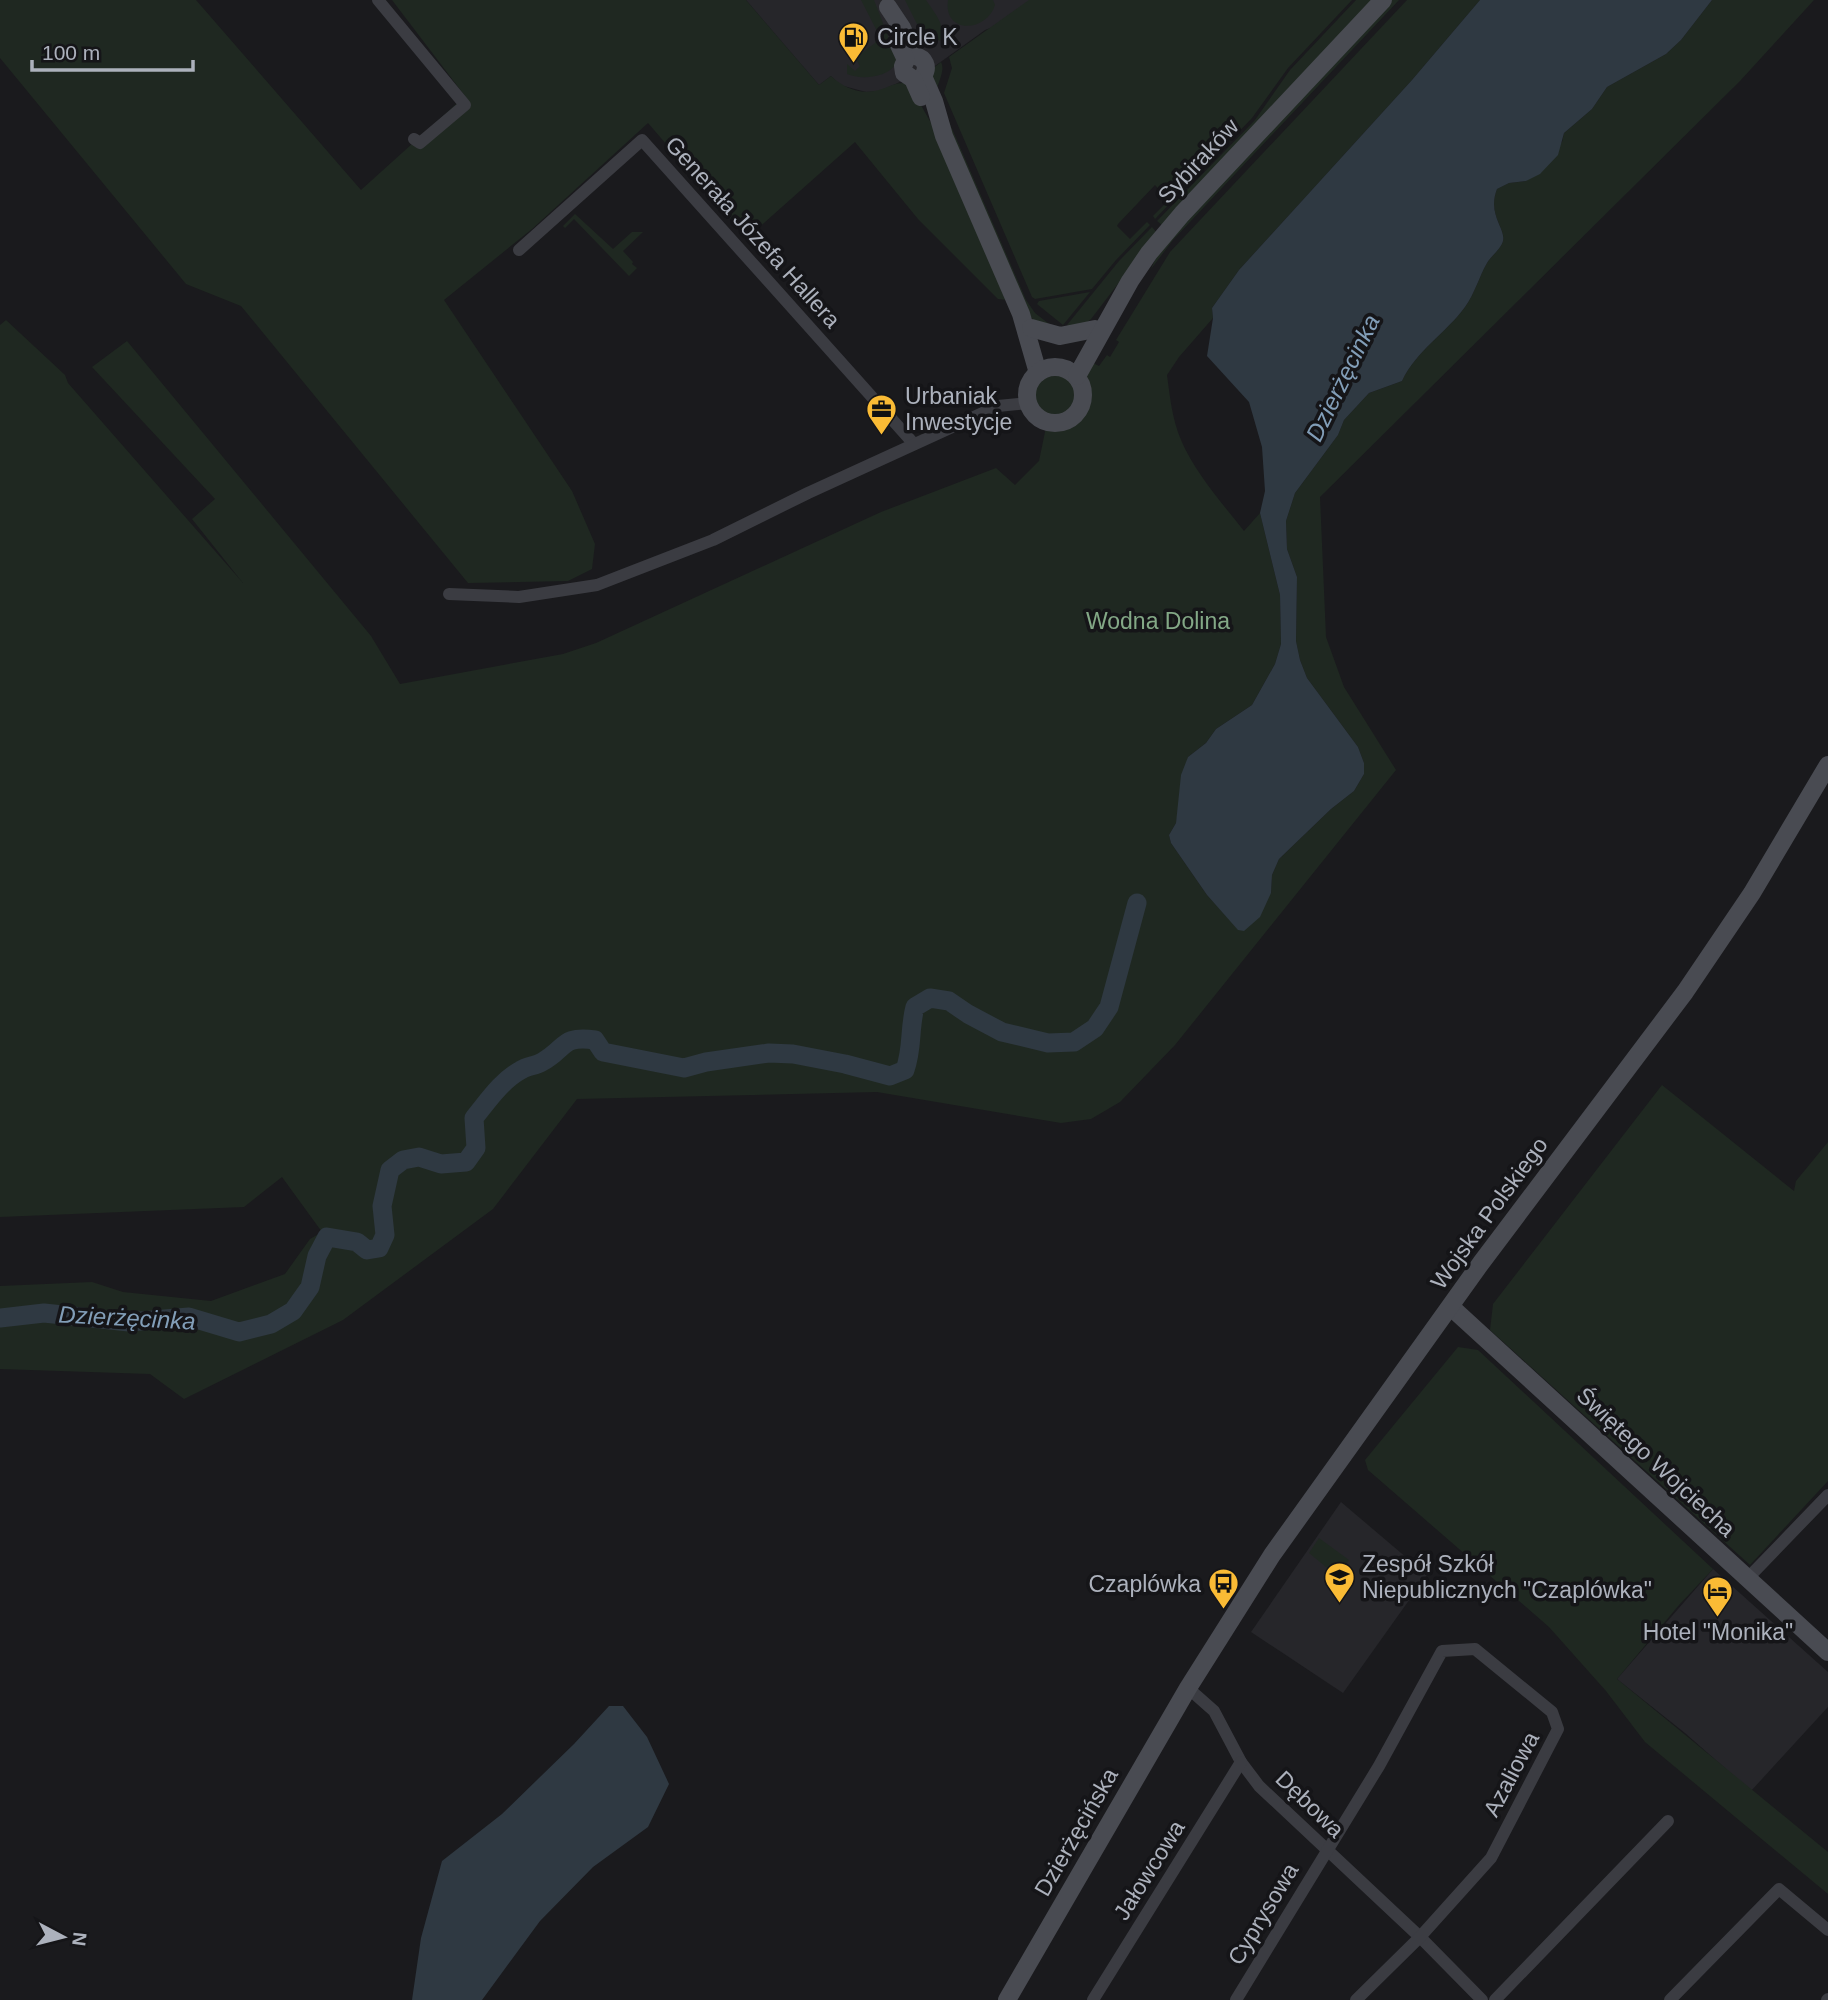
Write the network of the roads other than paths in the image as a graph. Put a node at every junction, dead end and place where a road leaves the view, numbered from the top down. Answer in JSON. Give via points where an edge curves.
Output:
{"nodes":[{"id":1,"x":378,"y":0,"type":"edge"},
{"id":2,"x":1382,"y":0,"type":"edge"},
{"id":3,"x":887,"y":4,"type":"edge"},
{"id":4,"x":414,"y":139,"type":"dead end"},
{"id":5,"x":519,"y":250,"type":"dead end"},
{"id":6,"x":1130,"y":281,"type":"junction"},
{"id":7,"x":1026,"y":321,"type":"junction"},
{"id":8,"x":1095,"y":329,"type":"junction"},
{"id":9,"x":1057,"y":371,"type":"junction"},
{"id":10,"x":1028,"y":403,"type":"junction"},
{"id":11,"x":914,"y":444,"type":"junction"},
{"id":12,"x":449,"y":594,"type":"dead end"},
{"id":13,"x":1828,"y":765,"type":"edge"},
{"id":14,"x":1451,"y":1307,"type":"junction"},
{"id":15,"x":1828,"y":1495,"type":"edge"},
{"id":16,"x":1747,"y":1579,"type":"junction"},
{"id":17,"x":1828,"y":1652,"type":"edge"},
{"id":18,"x":1188,"y":1688,"type":"junction"},
{"id":19,"x":1241,"y":1762,"type":"junction"},
{"id":20,"x":1668,"y":1821,"type":"dead end"},
{"id":21,"x":1327,"y":1849,"type":"junction"},
{"id":22,"x":1828,"y":1930,"type":"edge"},
{"id":23,"x":1420,"y":1937,"type":"junction"},
{"id":24,"x":1007,"y":2000,"type":"edge"},
{"id":25,"x":1093,"y":2000,"type":"edge"},
{"id":26,"x":1236,"y":2000,"type":"edge"},
{"id":27,"x":1356,"y":2000,"type":"edge"},
{"id":28,"x":1482,"y":2000,"type":"edge"},
{"id":29,"x":1495,"y":2000,"type":"edge"},
{"id":30,"x":1670,"y":2000,"type":"edge"}],
"edges":[{"from":1,"to":4,"type":"street","via":[[465,106],[420,143]]},
{"from":2,"to":6,"type":"street","name":"Sybiraków","via":[[1182,215]]},
{"from":3,"to":7,"type":"street","via":[[894,31],[910,58],[903,66],[904,73],[918,78],[934,100],[944,136]]},
{"from":5,"to":11,"type":"street","name":"Generała Józefa Hallera","via":[[642,140]]},
{"from":6,"to":8,"type":"street"},
{"from":6,"to":9,"type":"street","name":"Sybiraków"},
{"from":7,"to":8,"type":"street","via":[[1060,336]]},
{"from":7,"to":9,"type":"street"},
{"from":8,"to":9,"type":"street"},
{"from":9,"to":10,"type":"street","via":[[1028,390]]},
{"from":9,"to":10,"type":"street","via":[[1083,388],[1078,413],[1067,421],[1046,422]]},
{"from":10,"to":11,"type":"street","via":[[998,406]]},
{"from":11,"to":12,"type":"street","via":[[713,540],[597,585],[519,597]]},
{"from":13,"to":14,"type":"street","name":"Wojska Polskiego","via":[[1752,893],[1685,992]]},
{"from":14,"to":16,"type":"street","name":"Świętego Wojciecha"},
{"from":14,"to":18,"type":"street","name":"Wojska Polskiego","via":[[1272,1555]]},
{"from":15,"to":16,"type":"street"},
{"from":16,"to":17,"type":"street","name":"Świętego Wojciecha"},
{"from":18,"to":19,"type":"street","name":"Dębowa","via":[[1214,1711]]},
{"from":18,"to":24,"type":"street","name":"Dzierżęcińska"},
{"from":19,"to":21,"type":"street","name":"Dębowa","via":[[1259,1786]]},
{"from":19,"to":25,"type":"street","name":"Jałowcowa"},
{"from":20,"to":29,"type":"street"},
{"from":21,"to":23,"type":"street","name":"Dębowa"},
{"from":21,"to":23,"type":"street","name":"Azaliowa","via":[[1380,1766],[1442,1651],[1475,1649],[1552,1712],[1558,1729],[1491,1858]]},
{"from":21,"to":26,"type":"street","name":"Cyprysowa"},
{"from":22,"to":30,"type":"street","via":[[1779,1889]]},
{"from":23,"to":27,"type":"street"},
{"from":23,"to":28,"type":"street","name":"Dębowa"}]}
